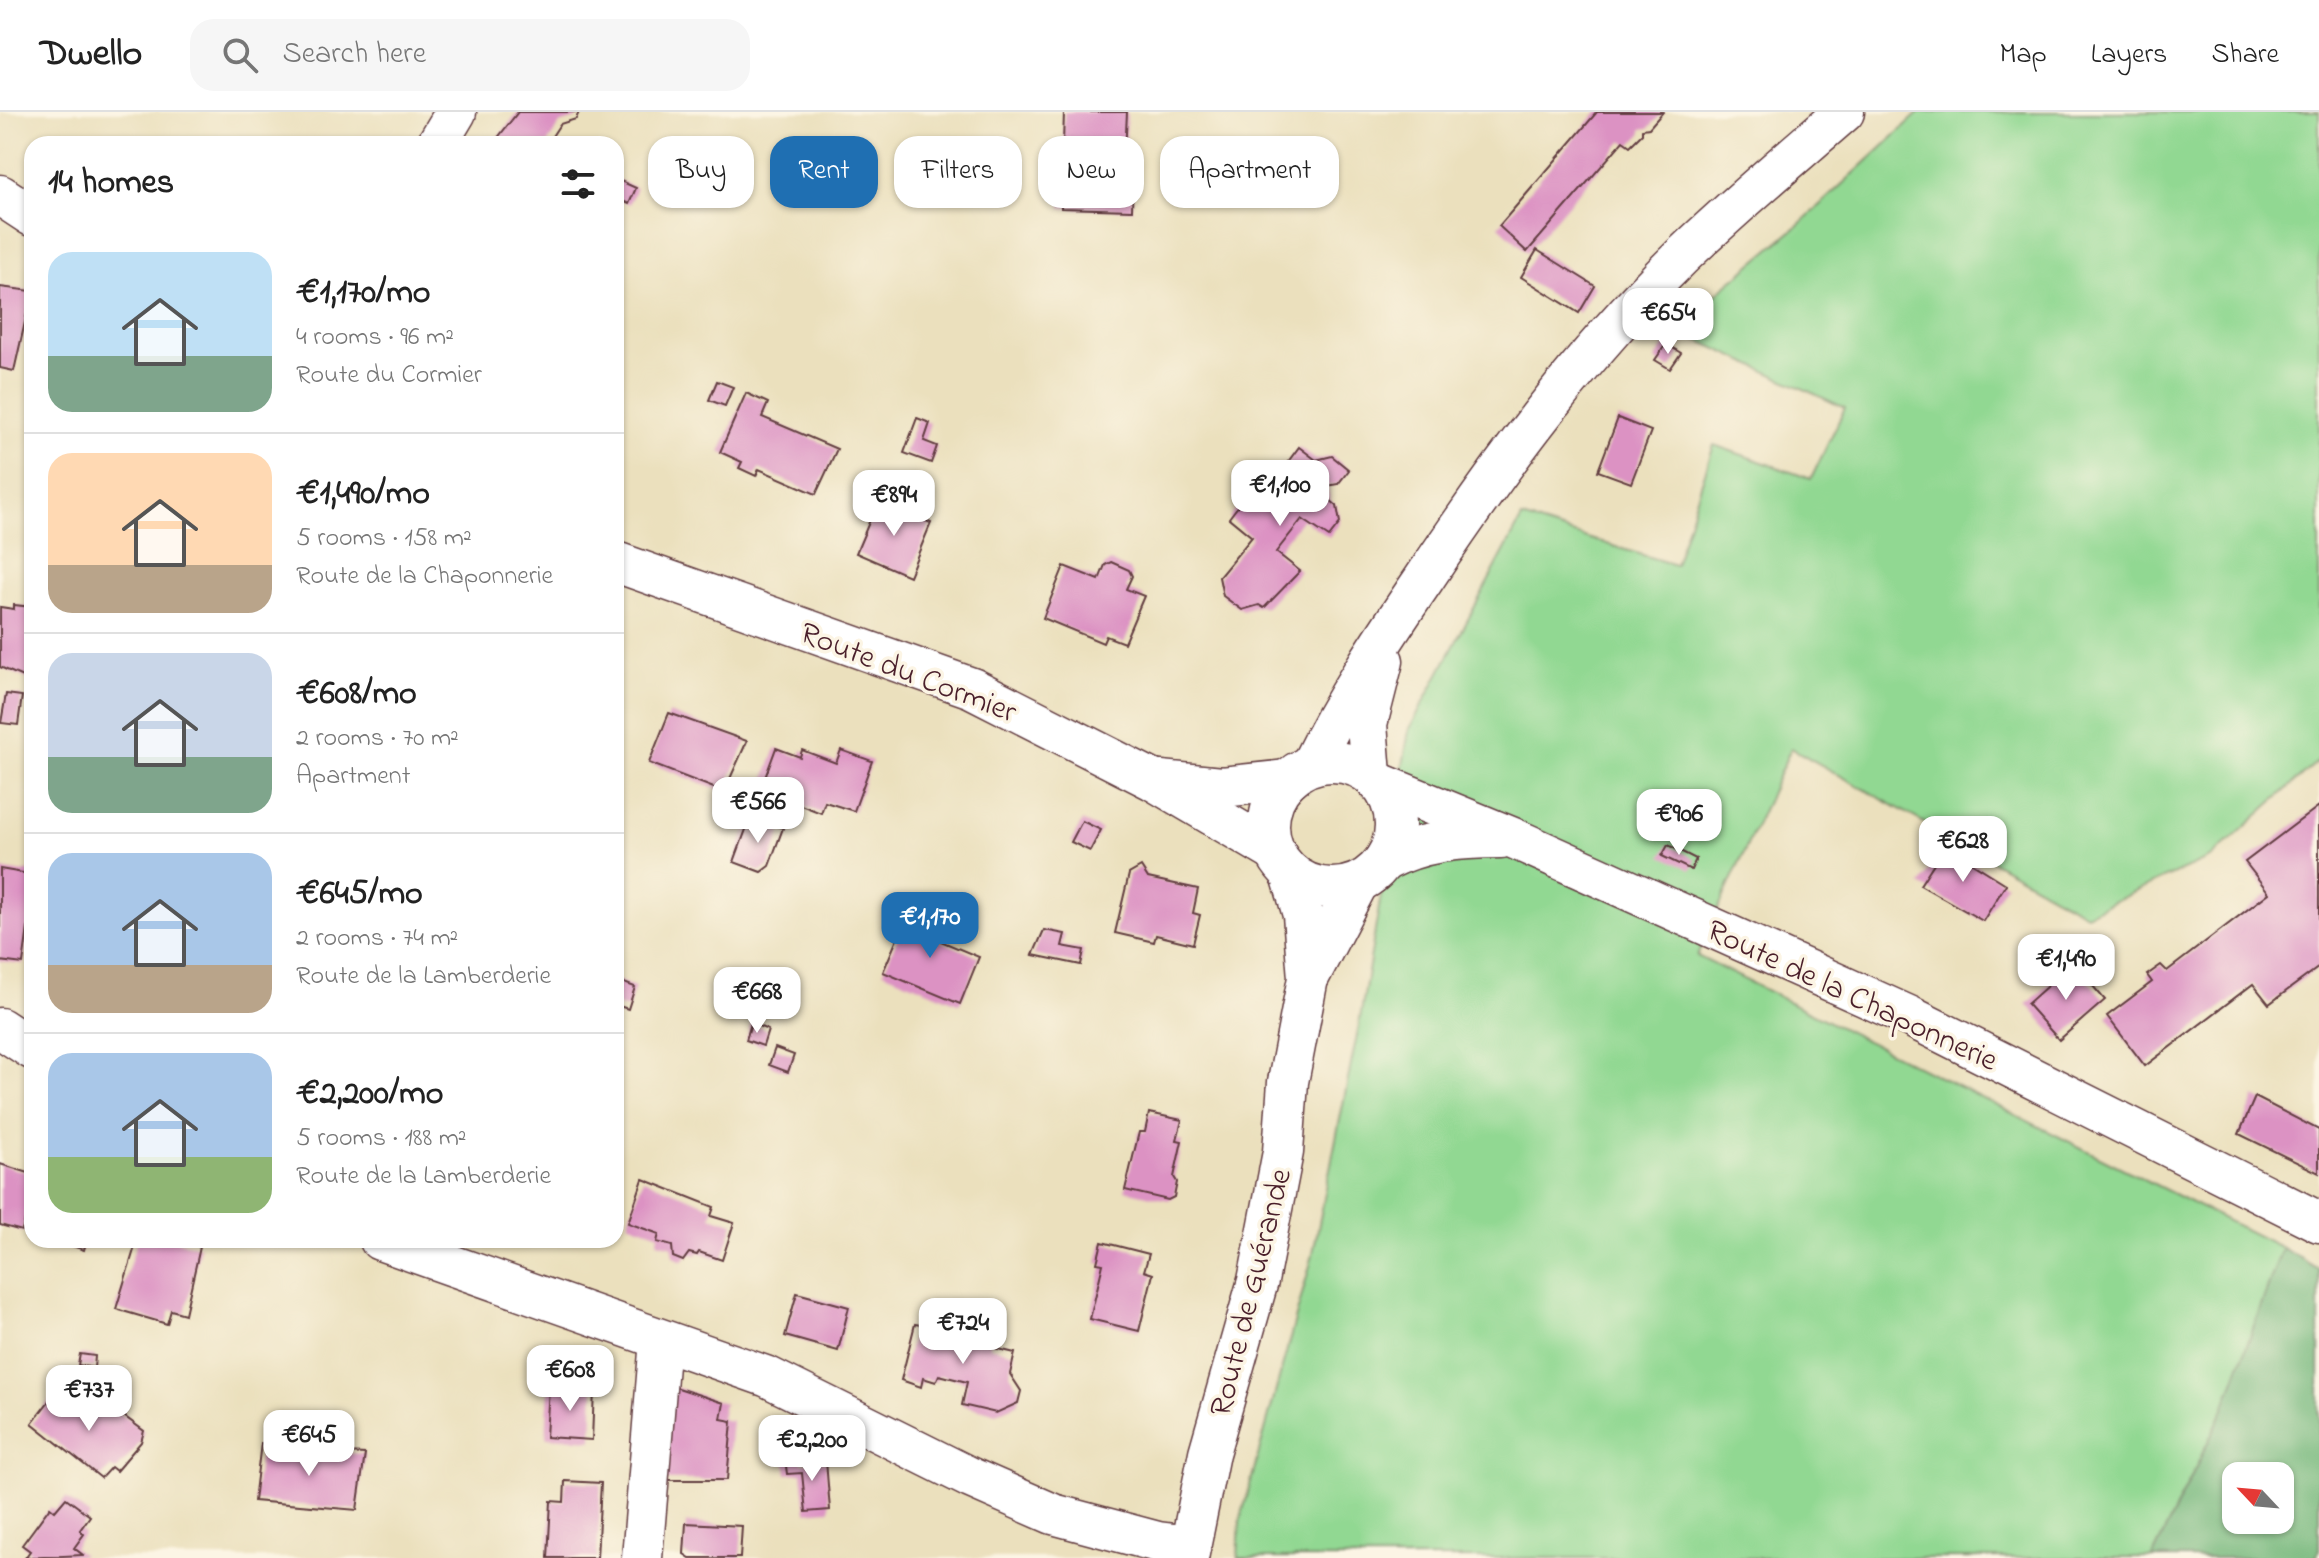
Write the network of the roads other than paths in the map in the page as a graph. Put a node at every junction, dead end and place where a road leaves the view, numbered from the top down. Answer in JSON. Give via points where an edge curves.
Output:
{"nodes":[{"id":1,"x":456,"y":112,"type":"edge"},
{"id":2,"x":1844,"y":112,"type":"edge"},
{"id":3,"x":442,"y":136,"type":"edge"},
{"id":4,"x":0,"y":195,"type":"edge"},
{"id":5,"x":24,"y":211,"type":"edge"},
{"id":6,"x":624,"y":565,"type":"edge"},
{"id":7,"x":1392,"y":627,"type":"junction"},
{"id":8,"x":1300,"y":772,"type":"junction"},
{"id":9,"x":1375,"y":779,"type":"junction"},
{"id":10,"x":1153,"y":780,"type":"junction"},
{"id":11,"x":1513,"y":838,"type":"junction"},
{"id":12,"x":1283,"y":863,"type":"junction"},
{"id":13,"x":1371,"y":872,"type":"junction"},
{"id":14,"x":1308,"y":978,"type":"junction"},
{"id":15,"x":0,"y":1028,"type":"edge"},
{"id":16,"x":24,"y":1044,"type":"edge"},
{"id":17,"x":2319,"y":1222,"type":"edge"},
{"id":18,"x":402,"y":1248,"type":"edge"},
{"id":19,"x":660,"y":1340,"type":"junction"},
{"id":20,"x":1189,"y":1552,"type":"edge"},
{"id":21,"x":642,"y":1558,"type":"edge"}],
"edges":[{"from":1,"to":3,"type":"street"},
{"from":2,"to":7,"type":"street","via":[[1680,258],[1612,332],[1493,477]]},
{"from":4,"to":5,"type":"street"},
{"from":6,"to":10,"type":"street","name":"Route du Cormier","via":[[972,688]]},
{"from":7,"to":8,"type":"street"},
{"from":7,"to":9,"type":"street","via":[[1367,724]]},
{"from":8,"to":9,"type":"street","via":[[1332,762],[1352,765]]},
{"from":8,"to":10,"type":"street","via":[[1222,787]]},
{"from":8,"to":12,"type":"street","via":[[1276,795],[1270,814],[1269,833]]},
{"from":9,"to":11,"type":"street","name":"Route de la Chaponnerie"},
{"from":9,"to":13,"type":"street","via":[[1390,801],[1395,821],[1393,842]]},
{"from":10,"to":12,"type":"street","name":"Route du Cormier"},
{"from":11,"to":13,"type":"street","via":[[1462,838],[1410,847]]},
{"from":11,"to":17,"type":"street","name":"Route de la Chaponnerie","via":[[1911,1017]]},
{"from":12,"to":13,"type":"street","via":[[1303,882],[1330,888]]},
{"from":12,"to":14,"type":"street","name":"Route de Guérande","via":[[1303,915]]},
{"from":13,"to":14,"type":"street","name":"Route de Guérande"},
{"from":14,"to":20,"type":"street","name":"Route de Guérande","via":[[1272,1215],[1209,1453]]},
{"from":15,"to":16,"type":"street"},
{"from":18,"to":19,"type":"street"},
{"from":19,"to":20,"type":"street","via":[[768,1377],[1053,1514]]},
{"from":19,"to":21,"type":"street"}]}
